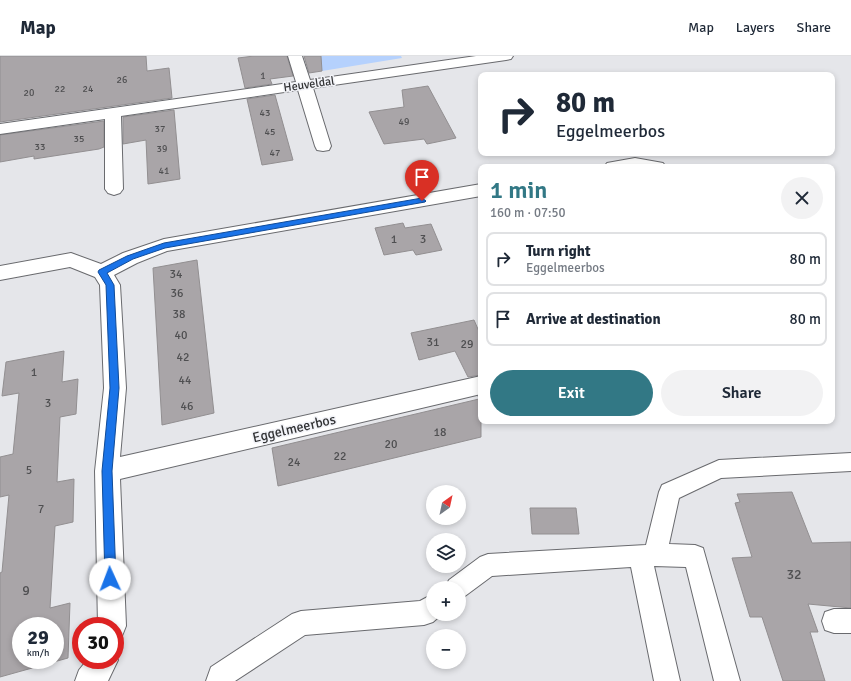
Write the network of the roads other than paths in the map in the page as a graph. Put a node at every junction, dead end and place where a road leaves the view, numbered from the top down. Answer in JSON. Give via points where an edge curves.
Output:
{"nodes":[{"id":1,"x":295,"y":56,"type":"edge"},
{"id":2,"x":506,"y":56,"type":"edge"},
{"id":3,"x":304,"y":84,"type":"junction"},
{"id":4,"x":113,"y":112,"type":"junction"},
{"id":5,"x":0,"y":129,"type":"edge"},
{"id":6,"x":323,"y":146,"type":"dead end"},
{"id":7,"x":629,"y":164,"type":"edge"},
{"id":8,"x":640,"y":164,"type":"edge"},
{"id":9,"x":114,"y":189,"type":"dead end"},
{"id":10,"x":478,"y":191,"type":"edge"},
{"id":11,"x":102,"y":272,"type":"junction"},
{"id":12,"x":0,"y":274,"type":"edge"},
{"id":13,"x":478,"y":386,"type":"edge"},
{"id":14,"x":851,"y":462,"type":"edge"},
{"id":15,"x":107,"y":471,"type":"junction"},
{"id":16,"x":648,"y":555,"type":"junction"},
{"id":17,"x":466,"y":581,"type":"edge"},
{"id":18,"x":426,"y":611,"type":"edge"},
{"id":19,"x":112,"y":617,"type":"edge"},
{"id":20,"x":99,"y":669,"type":"edge"},
{"id":21,"x":90,"y":681,"type":"edge"},
{"id":22,"x":219,"y":681,"type":"edge"},
{"id":23,"x":667,"y":681,"type":"edge"},
{"id":24,"x":727,"y":681,"type":"edge"}],
"edges":[{"from":1,"to":3,"type":"street"},
{"from":2,"to":3,"type":"street","name":"Heuveldal"},
{"from":3,"to":4,"type":"street","name":"Heuveldal"},
{"from":3,"to":6,"type":"street"},
{"from":4,"to":5,"type":"street","name":"Heuveldal"},
{"from":4,"to":9,"type":"street"},
{"from":7,"to":8,"type":"street"},
{"from":10,"to":11,"type":"street","via":[[164,245]]},
{"from":11,"to":12,"type":"street","via":[[71,260]]},
{"from":11,"to":15,"type":"street","via":[[110,285],[115,388]]},
{"from":13,"to":15,"type":"street","name":"Eggelmeerbos"},
{"from":14,"to":16,"type":"lane","via":[[719,469],[670,492]]},
{"from":15,"to":19,"type":"street"},
{"from":16,"to":17,"type":"lane","via":[[488,565]]},
{"from":16,"to":23,"type":"lane"},
{"from":16,"to":24,"type":"lane","via":[[695,556]]},
{"from":18,"to":22,"type":"lane","via":[[301,623],[220,676]]},
{"from":20,"to":21,"type":"street"}]}
